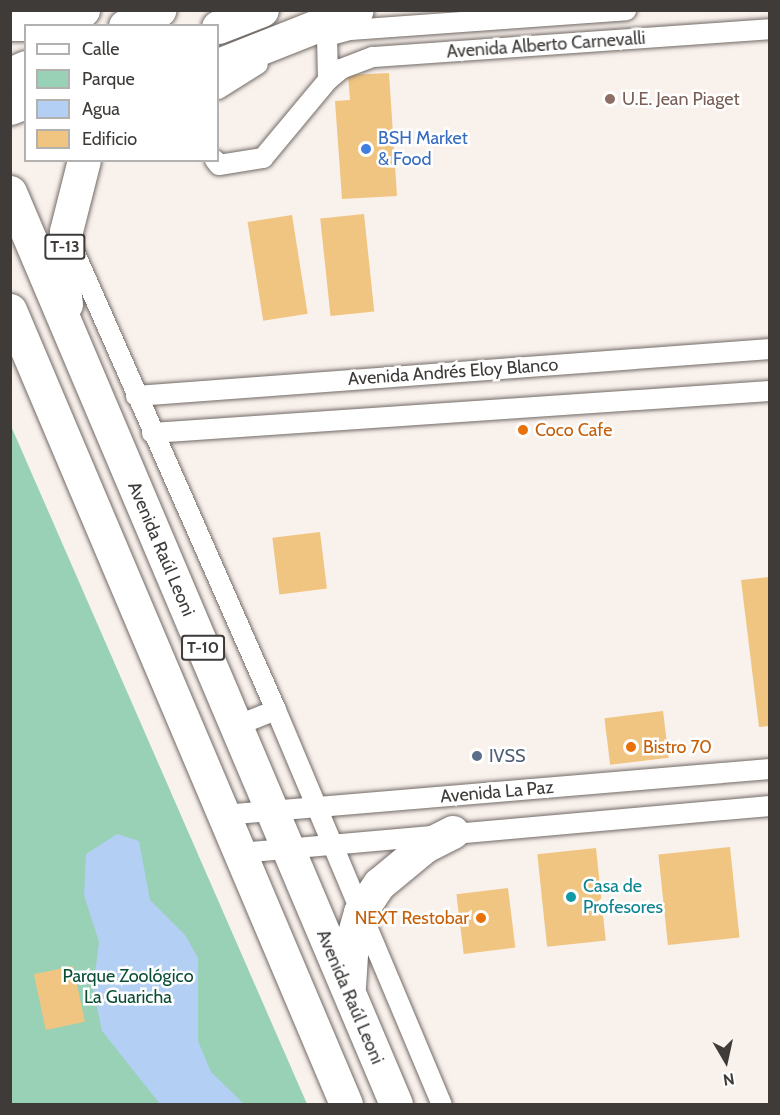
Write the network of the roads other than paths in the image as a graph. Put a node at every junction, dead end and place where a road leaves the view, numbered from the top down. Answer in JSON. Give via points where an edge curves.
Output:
{"nodes":[{"id":1,"x":83,"y":10,"type":"edge"},
{"id":2,"x":160,"y":10,"type":"edge"},
{"id":3,"x":262,"y":10,"type":"edge"},
{"id":4,"x":357,"y":10,"type":"edge"},
{"id":5,"x":626,"y":10,"type":"edge"},
{"id":6,"x":10,"y":24,"type":"edge"},
{"id":7,"x":128,"y":24,"type":"edge"},
{"id":8,"x":219,"y":27,"type":"edge"},
{"id":9,"x":770,"y":29,"type":"edge"},
{"id":10,"x":327,"y":36,"type":"junction"},
{"id":11,"x":219,"y":64,"type":"edge"},
{"id":12,"x":24,"y":68,"type":"edge"},
{"id":13,"x":10,"y":74,"type":"edge"},
{"id":14,"x":328,"y":80,"type":"junction"},
{"id":15,"x":219,"y":88,"type":"edge"},
{"id":16,"x":83,"y":162,"type":"edge"},
{"id":17,"x":217,"y":162,"type":"edge"},
{"id":18,"x":10,"y":192,"type":"edge"},
{"id":19,"x":66,"y":231,"type":"junction"},
{"id":20,"x":10,"y":310,"type":"edge"},
{"id":21,"x":71,"y":335,"type":"junction"},
{"id":22,"x":770,"y":349,"type":"edge"},
{"id":23,"x":770,"y":391,"type":"edge"},
{"id":24,"x":136,"y":396,"type":"junction"},
{"id":25,"x":152,"y":433,"type":"junction"},
{"id":26,"x":276,"y":710,"type":"junction"},
{"id":27,"x":236,"y":726,"type":"junction"},
{"id":28,"x":770,"y":769,"type":"edge"},
{"id":29,"x":770,"y":806,"type":"edge"},
{"id":30,"x":316,"y":807,"type":"junction"},
{"id":31,"x":272,"y":811,"type":"junction"},
{"id":32,"x":224,"y":815,"type":"junction"},
{"id":33,"x":453,"y":832,"type":"junction"},
{"id":34,"x":331,"y":844,"type":"junction"},
{"id":35,"x":288,"y":848,"type":"junction"},
{"id":36,"x":240,"y":853,"type":"junction"},
{"id":37,"x":360,"y":912,"type":"junction"},
{"id":38,"x":349,"y":994,"type":"junction"},
{"id":39,"x":346,"y":1104,"type":"edge"},
{"id":40,"x":396,"y":1104,"type":"edge"},
{"id":41,"x":442,"y":1104,"type":"edge"}],
"edges":[{"from":1,"to":6,"type":"highway","via":[[32,24]]},
{"from":2,"to":7,"type":"highway"},
{"from":3,"to":8,"type":"highway"},
{"from":4,"to":11,"type":"highway"},
{"from":5,"to":10,"type":"street","name":"Avenida Alberto Carnevalli","via":[[350,30]]},
{"from":9,"to":14,"type":"street","name":"Avenida Alberto Carnevalli","via":[[373,57],[341,69]]},
{"from":10,"to":14,"type":"street"},
{"from":10,"to":15,"type":"street","name":"Avenida Alberto Carnevalli","via":[[303,42],[238,74]]},
{"from":12,"to":13,"type":"highway"},
{"from":14,"to":17,"type":"street","name":"Avenida Alberto Carnevalli","via":[[263,158],[219,165]]},
{"from":16,"to":19,"type":"highway","number":"T-13"},
{"from":18,"to":21,"type":"highway","name":"Avenida Raúl Leoni","number":"T-10"},
{"from":19,"to":21,"type":"highway","number":"T-13","via":[[63,278]]},
{"from":19,"to":24,"type":"street","name":"Avenida Raúl Leoni"},
{"from":20,"to":32,"type":"highway","number":"T-10"},
{"from":21,"to":27,"type":"highway","name":"Avenida Raúl Leoni","number":"T-10"},
{"from":22,"to":24,"type":"street","name":"Avenida Andrés Eloy Blanco"},
{"from":23,"to":25,"type":"street"},
{"from":24,"to":25,"type":"street","name":"Avenida Raúl Leoni"},
{"from":25,"to":26,"type":"street","name":"Avenida Raúl Leoni"},
{"from":26,"to":27,"type":"street"},
{"from":26,"to":30,"type":"street","name":"Avenida Raúl Leoni"},
{"from":27,"to":31,"type":"highway","name":"Avenida Raúl Leoni","number":"T-10"},
{"from":28,"to":30,"type":"street","name":"Avenida La Paz"},
{"from":29,"to":33,"type":"street","name":"Avenida La Paz"},
{"from":30,"to":31,"type":"street","name":"Avenida La Paz"},
{"from":30,"to":34,"type":"street","name":"Avenida Raúl Leoni"},
{"from":31,"to":32,"type":"street","name":"Avenida La Paz"},
{"from":31,"to":35,"type":"highway","name":"Avenida Raúl Leoni","number":"T-10"},
{"from":32,"to":36,"type":"highway","number":"T-10"},
{"from":33,"to":34,"type":"street","name":"Avenida La Paz"},
{"from":33,"to":37,"type":"highway","via":[[396,867]]},
{"from":34,"to":35,"type":"street","name":"Avenida La Paz"},
{"from":34,"to":37,"type":"street","name":"Avenida Raúl Leoni"},
{"from":35,"to":36,"type":"street","name":"Avenida La Paz"},
{"from":35,"to":38,"type":"highway","name":"Avenida Raúl Leoni","number":"T-10"},
{"from":36,"to":39,"type":"highway","number":"T-10"},
{"from":37,"to":38,"type":"highway","via":[[352,940]]},
{"from":37,"to":41,"type":"street","name":"Avenida Raúl Leoni"},
{"from":38,"to":40,"type":"highway","name":"Avenida Raúl Leoni","number":"T-10"}]}
